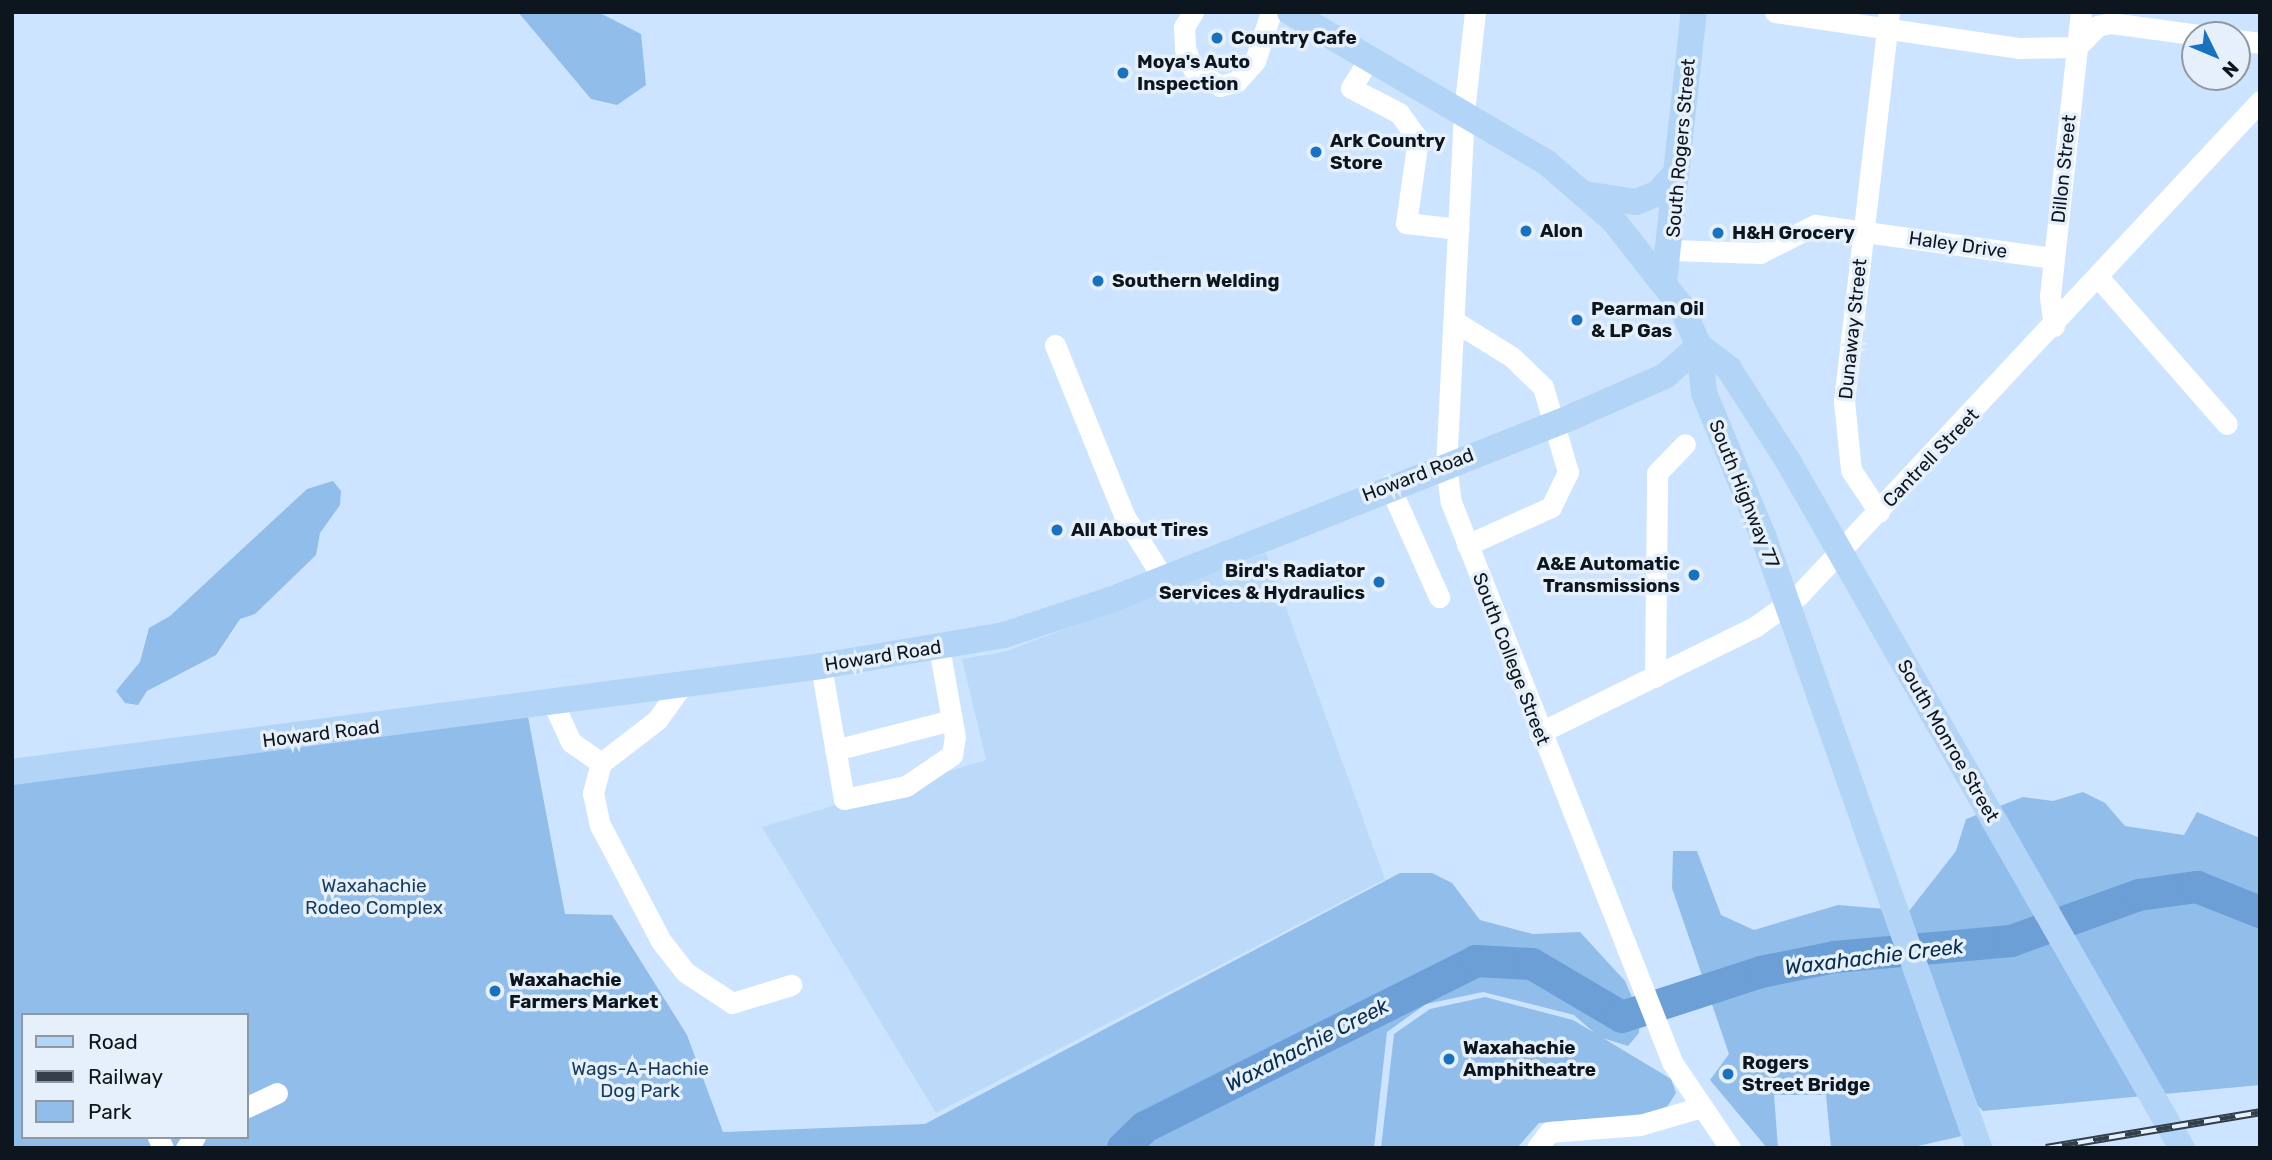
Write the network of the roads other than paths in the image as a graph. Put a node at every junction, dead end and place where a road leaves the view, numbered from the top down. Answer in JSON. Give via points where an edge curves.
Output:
{"nodes":[{"id":1,"x":1193,"y":12,"type":"edge"},
{"id":2,"x":1271,"y":12,"type":"edge"},
{"id":3,"x":1290,"y":12,"type":"edge"},
{"id":4,"x":1475,"y":12,"type":"edge"},
{"id":5,"x":1694,"y":12,"type":"edge"},
{"id":6,"x":1775,"y":12,"type":"edge"},
{"id":7,"x":2081,"y":12,"type":"edge"},
{"id":8,"x":1888,"y":19,"type":"edge"},
{"id":9,"x":2181,"y":32,"type":"edge"},
{"id":10,"x":2077,"y":47,"type":"junction"},
{"id":11,"x":1369,"y":59,"type":"junction"},
{"id":12,"x":2260,"y":102,"type":"edge"},
{"id":13,"x":1464,"y":112,"type":"junction"},
{"id":14,"x":1674,"y":175,"type":"junction"},
{"id":15,"x":1585,"y":194,"type":"junction"},
{"id":16,"x":1459,"y":229,"type":"junction"},
{"id":17,"x":1863,"y":230,"type":"junction"},
{"id":18,"x":1672,"y":250,"type":"junction"},
{"id":19,"x":2054,"y":258,"type":"junction"},
{"id":20,"x":2099,"y":278,"type":"junction"},
{"id":21,"x":1664,"y":282,"type":"junction"},
{"id":22,"x":1454,"y":321,"type":"junction"},
{"id":23,"x":2054,"y":326,"type":"junction"},
{"id":24,"x":1055,"y":345,"type":"dead end"},
{"id":25,"x":1699,"y":346,"type":"junction"},
{"id":26,"x":1555,"y":423,"type":"junction"},
{"id":27,"x":2227,"y":424,"type":"dead end"},
{"id":28,"x":1685,"y":444,"type":"dead end"},
{"id":29,"x":1446,"y":464,"type":"junction"},
{"id":30,"x":1389,"y":485,"type":"junction"},
{"id":31,"x":1879,"y":512,"type":"junction"},
{"id":32,"x":1467,"y":545,"type":"junction"},
{"id":33,"x":1163,"y":578,"type":"junction"},
{"id":34,"x":1439,"y":597,"type":"dead end"},
{"id":35,"x":939,"y":647,"type":"junction"},
{"id":36,"x":821,"y":667,"type":"junction"},
{"id":37,"x":1655,"y":677,"type":"junction"},
{"id":38,"x":683,"y":684,"type":"junction"},
{"id":39,"x":553,"y":703,"type":"junction"},
{"id":40,"x":952,"y":720,"type":"junction"},
{"id":41,"x":1539,"y":733,"type":"junction"},
{"id":42,"x":835,"y":750,"type":"junction"},
{"id":43,"x":601,"y":763,"type":"junction"},
{"id":44,"x":12,"y":772,"type":"edge"},
{"id":45,"x":791,"y":985,"type":"dead end"},
{"id":46,"x":277,"y":1093,"type":"dead end"},
{"id":47,"x":248,"y":1107,"type":"edge"},
{"id":48,"x":1698,"y":1108,"type":"junction"},
{"id":49,"x":1537,"y":1148,"type":"edge"},
{"id":50,"x":1730,"y":1148,"type":"edge"},
{"id":51,"x":1979,"y":1148,"type":"edge"},
{"id":52,"x":2182,"y":1148,"type":"edge"}],
"edges":[{"from":1,"to":2,"type":"street","via":[[1184,27],[1185,48],[1193,69],[1220,86],[1237,81],[1255,61]]},
{"from":3,"to":11,"type":"main road","name":"South Highway 77"},
{"from":4,"to":13,"type":"street","name":"South College Street"},
{"from":5,"to":14,"type":"main road","name":"South Rogers Street"},
{"from":6,"to":8,"type":"street"},
{"from":7,"to":10,"type":"street","name":"Dillon Street"},
{"from":8,"to":10,"type":"street","via":[[2019,48]]},
{"from":8,"to":17,"type":"street","name":"Dunaway Street"},
{"from":9,"to":10,"type":"street","via":[[2111,23],[2096,26]]},
{"from":10,"to":19,"type":"street","name":"Dillon Street"},
{"from":11,"to":13,"type":"main road","name":"South Highway 77"},
{"from":11,"to":16,"type":"street","via":[[1351,88],[1399,113],[1418,139],[1406,223]]},
{"from":12,"to":20,"type":"street","name":"Cantrell Street"},
{"from":13,"to":15,"type":"main road","name":"South Highway 77"},
{"from":13,"to":16,"type":"street","name":"South College Street"},
{"from":14,"to":15,"type":"main road","via":[[1658,193],[1636,202]]},
{"from":14,"to":18,"type":"main road","name":"South Rogers Street"},
{"from":15,"to":21,"type":"main road","name":"South Highway 77"},
{"from":16,"to":22,"type":"street","name":"South College Street"},
{"from":17,"to":18,"type":"street","name":"Haley Drive","via":[[1815,225],[1760,253]]},
{"from":17,"to":19,"type":"street","name":"Haley Drive"},
{"from":17,"to":31,"type":"street","name":"Dunaway Street","via":[[1844,401],[1851,470]]},
{"from":18,"to":21,"type":"main road","name":"South Rogers Street"},
{"from":19,"to":23,"type":"street","name":"Dillon Street"},
{"from":20,"to":23,"type":"street","name":"Cantrell Street"},
{"from":20,"to":27,"type":"street"},
{"from":21,"to":25,"type":"main road","name":"South Highway 77"},
{"from":22,"to":26,"type":"street","via":[[1512,357],[1543,387]]},
{"from":22,"to":29,"type":"street","name":"South College Street"},
{"from":23,"to":31,"type":"street","name":"Cantrell Street"},
{"from":24,"to":33,"type":"street","via":[[1125,517]]},
{"from":25,"to":26,"type":"main road","name":"Howard Road","via":[[1665,376]]},
{"from":25,"to":51,"type":"main road","name":"South Highway 77","via":[[1704,393],[1764,538]]},
{"from":25,"to":52,"type":"main road","name":"South Monroe Street","via":[[1729,369],[1788,461]]},
{"from":26,"to":29,"type":"main road","name":"Howard Road"},
{"from":26,"to":32,"type":"street","via":[[1568,472],[1562,493],[1534,518]]},
{"from":28,"to":37,"type":"street","via":[[1657,474]]},
{"from":29,"to":30,"type":"main road","name":"Howard Road"},
{"from":29,"to":32,"type":"street","name":"South College Street","via":[[1451,502]]},
{"from":30,"to":33,"type":"main road","name":"Howard Road"},
{"from":30,"to":34,"type":"street"},
{"from":31,"to":37,"type":"street","name":"Cantrell Street","via":[[1798,596],[1756,626]]},
{"from":32,"to":41,"type":"street","name":"South College Street"},
{"from":33,"to":35,"type":"main road","name":"Howard Road","via":[[1004,635]]},
{"from":35,"to":36,"type":"main road","name":"Howard Road"},
{"from":35,"to":40,"type":"street"},
{"from":36,"to":38,"type":"main road","name":"Howard Road"},
{"from":36,"to":42,"type":"street"},
{"from":37,"to":41,"type":"street","name":"Cantrell Street"},
{"from":38,"to":39,"type":"main road","name":"Howard Road"},
{"from":38,"to":43,"type":"street","via":[[657,720]]},
{"from":39,"to":43,"type":"street","via":[[570,743]]},
{"from":39,"to":44,"type":"main road","name":"Howard Road"},
{"from":40,"to":42,"type":"street"},
{"from":40,"to":42,"type":"street","via":[[952,755],[906,786],[844,799]]},
{"from":41,"to":48,"type":"street","name":"South College Street","via":[[1672,1062]]},
{"from":43,"to":45,"type":"street","via":[[593,793],[607,842],[685,972],[732,1003]]},
{"from":46,"to":47,"type":"street"},
{"from":48,"to":49,"type":"street","via":[[1640,1125],[1549,1132]]},
{"from":48,"to":50,"type":"street"}]}
